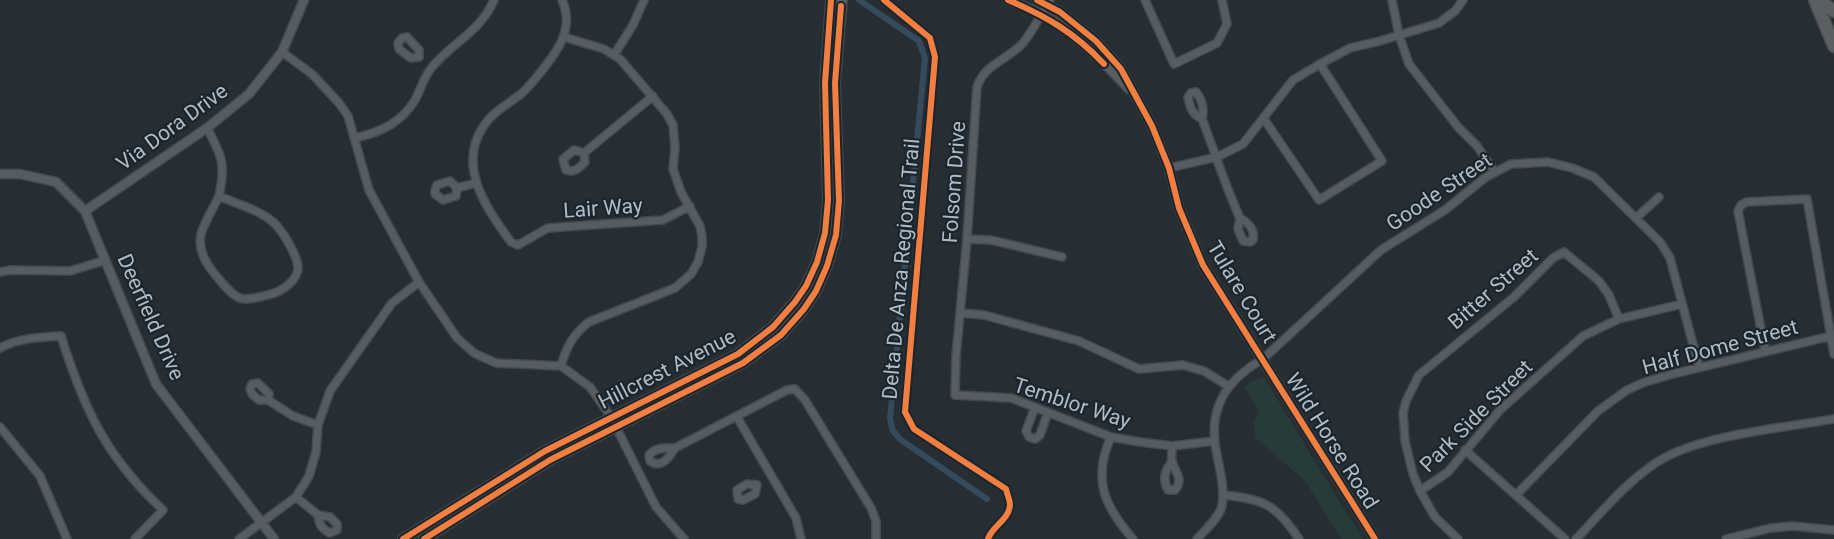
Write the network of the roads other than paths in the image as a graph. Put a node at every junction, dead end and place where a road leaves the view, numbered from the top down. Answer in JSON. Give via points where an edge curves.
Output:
{"nodes":[{"id":1,"x":304,"y":0,"type":"edge"},
{"id":2,"x":494,"y":0,"type":"edge"},
{"id":3,"x":562,"y":0,"type":"edge"},
{"id":4,"x":644,"y":0,"type":"edge"},
{"id":5,"x":831,"y":0,"type":"edge"},
{"id":6,"x":842,"y":0,"type":"edge"},
{"id":7,"x":1008,"y":0,"type":"edge"},
{"id":8,"x":1037,"y":0,"type":"edge"},
{"id":9,"x":1145,"y":0,"type":"edge"},
{"id":10,"x":1222,"y":0,"type":"edge"},
{"id":11,"x":1392,"y":0,"type":"edge"},
{"id":12,"x":1463,"y":0,"type":"edge"},
{"id":13,"x":1817,"y":0,"type":"edge"},
{"id":14,"x":1048,"y":2,"type":"edge"},
{"id":15,"x":1834,"y":11,"type":"edge"},
{"id":16,"x":1040,"y":14,"type":"junction"},
{"id":17,"x":1400,"y":35,"type":"junction"},
{"id":18,"x":564,"y":37,"type":"junction"},
{"id":19,"x":1834,"y":46,"type":"edge"},
{"id":20,"x":282,"y":52,"type":"junction"},
{"id":21,"x":614,"y":55,"type":"junction"},
{"id":22,"x":419,"y":57,"type":"dead end"},
{"id":23,"x":1320,"y":64,"type":"junction"},
{"id":24,"x":431,"y":68,"type":"junction"},
{"id":25,"x":652,"y":96,"type":"junction"},
{"id":26,"x":1138,"y":99,"type":"junction"},
{"id":27,"x":1202,"y":119,"type":"dead end"},
{"id":28,"x":1264,"y":119,"type":"junction"},
{"id":29,"x":207,"y":128,"type":"junction"},
{"id":30,"x":355,"y":138,"type":"junction"},
{"id":31,"x":584,"y":153,"type":"dead end"},
{"id":32,"x":1217,"y":157,"type":"junction"},
{"id":33,"x":1169,"y":168,"type":"junction"},
{"id":34,"x":1495,"y":172,"type":"junction"},
{"id":35,"x":0,"y":174,"type":"edge"},
{"id":36,"x":476,"y":183,"type":"junction"},
{"id":37,"x":458,"y":188,"type":"dead end"},
{"id":38,"x":219,"y":196,"type":"junction"},
{"id":39,"x":1659,"y":197,"type":"dead end"},
{"id":40,"x":690,"y":206,"type":"junction"},
{"id":41,"x":85,"y":211,"type":"junction"},
{"id":42,"x":1240,"y":218,"type":"dead end"},
{"id":43,"x":1636,"y":218,"type":"junction"},
{"id":44,"x":967,"y":239,"type":"junction"},
{"id":45,"x":1062,"y":258,"type":"dead end"},
{"id":46,"x":106,"y":260,"type":"junction"},
{"id":47,"x":0,"y":272,"type":"edge"},
{"id":48,"x":419,"y":282,"type":"junction"},
{"id":49,"x":1682,"y":304,"type":"junction"},
{"id":50,"x":960,"y":313,"type":"junction"},
{"id":51,"x":1619,"y":319,"type":"junction"},
{"id":52,"x":1831,"y":336,"type":"junction"},
{"id":53,"x":0,"y":348,"type":"edge"},
{"id":54,"x":1765,"y":350,"type":"junction"},
{"id":55,"x":1834,"y":354,"type":"edge"},
{"id":56,"x":1263,"y":359,"type":"junction"},
{"id":57,"x":561,"y":366,"type":"junction"},
{"id":58,"x":1699,"y":367,"type":"junction"},
{"id":59,"x":1228,"y":387,"type":"junction"},
{"id":60,"x":955,"y":395,"type":"joint"},
{"id":61,"x":268,"y":400,"type":"dead end"},
{"id":62,"x":1035,"y":407,"type":"junction"},
{"id":63,"x":1048,"y":412,"type":"junction"},
{"id":64,"x":611,"y":417,"type":"junction"},
{"id":65,"x":737,"y":417,"type":"junction"},
{"id":66,"x":1834,"y":419,"type":"edge"},
{"id":67,"x":318,"y":425,"type":"junction"},
{"id":68,"x":0,"y":427,"type":"edge"},
{"id":69,"x":616,"y":427,"type":"junction"},
{"id":70,"x":1111,"y":436,"type":"junction"},
{"id":71,"x":1214,"y":441,"type":"junction"},
{"id":72,"x":1172,"y":446,"type":"junction"},
{"id":73,"x":675,"y":448,"type":"dead end"},
{"id":74,"x":1465,"y":450,"type":"junction"},
{"id":75,"x":1172,"y":461,"type":"dead end"},
{"id":76,"x":771,"y":476,"type":"junction"},
{"id":77,"x":758,"y":485,"type":"dead end"},
{"id":78,"x":1420,"y":491,"type":"junction"},
{"id":79,"x":1223,"y":495,"type":"junction"},
{"id":80,"x":1516,"y":495,"type":"junction"},
{"id":81,"x":296,"y":497,"type":"junction"},
{"id":82,"x":318,"y":515,"type":"dead end"},
{"id":83,"x":261,"y":524,"type":"junction"},
{"id":84,"x":1834,"y":530,"type":"edge"},
{"id":85,"x":68,"y":539,"type":"edge"},
{"id":86,"x":135,"y":539,"type":"edge"},
{"id":87,"x":239,"y":539,"type":"edge"},
{"id":88,"x":274,"y":539,"type":"edge"},
{"id":89,"x":403,"y":539,"type":"edge"},
{"id":90,"x":424,"y":539,"type":"edge"},
{"id":91,"x":684,"y":539,"type":"edge"},
{"id":92,"x":801,"y":539,"type":"edge"},
{"id":93,"x":876,"y":539,"type":"edge"},
{"id":94,"x":1133,"y":539,"type":"edge"},
{"id":95,"x":1197,"y":539,"type":"edge"},
{"id":96,"x":1299,"y":539,"type":"edge"},
{"id":97,"x":1375,"y":539,"type":"edge"},
{"id":98,"x":1458,"y":539,"type":"edge"},
{"id":99,"x":1565,"y":539,"type":"edge"},
{"id":100,"x":1576,"y":539,"type":"edge"},
{"id":101,"x":1726,"y":539,"type":"edge"}],
"edges":[{"from":1,"to":20,"type":"street","name":"Via Dora Drive"},
{"from":2,"to":24,"type":"street","via":[[472,32]]},
{"from":3,"to":18,"type":"street","via":[[566,17]]},
{"from":4,"to":21,"type":"street"},
{"from":5,"to":64,"type":"main road","name":"Hillcrest Avenue","via":[[825,83],[828,200],[825,233],[806,286],[773,327],[738,354]]},
{"from":6,"to":69,"type":"main road","name":"Hillcrest Avenue","via":[[835,83],[836,235],[816,291],[781,335],[751,358]]},
{"from":7,"to":16,"type":"street"},
{"from":8,"to":14,"type":"street"},
{"from":9,"to":10,"type":"street","via":[[1174,64],[1217,44],[1227,24]]},
{"from":11,"to":17,"type":"street"},
{"from":12,"to":17,"type":"street","via":[[1439,23]]},
{"from":13,"to":15,"type":"highway"},
{"from":13,"to":19,"type":"highway"},
{"from":14,"to":16,"type":"street","name":"Folsom Drive"},
{"from":14,"to":26,"type":"street","via":[[1096,41],[1121,69]]},
{"from":16,"to":26,"type":"street","via":[[1079,40]]},
{"from":16,"to":44,"type":"street","name":"Folsom Drive","via":[[1022,44],[988,68],[977,87]]},
{"from":17,"to":23,"type":"street","via":[[1350,48]]},
{"from":17,"to":34,"type":"street","via":[[1409,64]]},
{"from":18,"to":21,"type":"street"},
{"from":18,"to":36,"type":"street","via":[[557,52],[529,86],[494,114],[482,130],[474,148]]},
{"from":20,"to":29,"type":"street","name":"Via Dora Drive","via":[[249,93]]},
{"from":20,"to":30,"type":"street","via":[[312,74],[339,103]]},
{"from":21,"to":25,"type":"street"},
{"from":22,"to":24,"type":"street"},
{"from":23,"to":28,"type":"street","via":[[1293,80]]},
{"from":23,"to":28,"type":"street","via":[[1382,161],[1319,200]]},
{"from":24,"to":30,"type":"street","via":[[414,101],[398,120],[377,133]]},
{"from":25,"to":31,"type":"street"},
{"from":25,"to":40,"type":"street","via":[[674,125],[673,169]]},
{"from":26,"to":33,"type":"street"},
{"from":27,"to":32,"type":"street"},
{"from":28,"to":32,"type":"street","via":[[1243,144]]},
{"from":29,"to":38,"type":"street","via":[[220,151],[224,174]]},
{"from":29,"to":41,"type":"street","name":"Via Dora Drive"},
{"from":30,"to":48,"type":"street","via":[[369,190]]},
{"from":32,"to":33,"type":"street"},
{"from":32,"to":42,"type":"street"},
{"from":33,"to":56,"type":"street","name":"Tulare Court","via":[[1179,208],[1203,265]]},
{"from":34,"to":43,"type":"street","name":"Goode Street","via":[[1511,164],[1548,162],[1572,168],[1594,177]]},
{"from":34,"to":56,"type":"street","name":"Goode Street","via":[[1445,210],[1381,250]]},
{"from":35,"to":41,"type":"street","name":"Deerfield Drive","via":[[56,182]]},
{"from":36,"to":37,"type":"street"},
{"from":36,"to":40,"type":"street","name":"Lair Way","via":[[506,236],[518,245],[548,228],[663,220]]},
{"from":38,"to":38,"type":"street","via":[[201,235],[200,247],[208,266],[239,298],[275,293],[287,286],[296,277],[298,266],[282,233],[263,215]]},
{"from":39,"to":43,"type":"street"},
{"from":40,"to":57,"type":"street","via":[[702,236],[698,262],[691,274],[675,288],[589,322],[569,343]]},
{"from":41,"to":46,"type":"street","name":"Deerfield Drive"},
{"from":43,"to":49,"type":"street","name":"Goode Street","via":[[1670,258]]},
{"from":44,"to":45,"type":"street","via":[[991,240]]},
{"from":44,"to":50,"type":"street","name":"Folsom Drive"},
{"from":46,"to":47,"type":"street","via":[[70,271]]},
{"from":46,"to":83,"type":"street","name":"Deerfield Drive","via":[[156,384]]},
{"from":48,"to":57,"type":"street","via":[[457,338],[474,353],[496,363]]},
{"from":48,"to":67,"type":"street","via":[[392,303],[330,391]]},
{"from":49,"to":51,"type":"street","name":"Park Side Street"},
{"from":49,"to":58,"type":"street","name":"Goode Street"},
{"from":50,"to":59,"type":"street","via":[[984,315],[1079,341],[1139,369],[1183,365],[1204,371]]},
{"from":50,"to":60,"type":"street","name":"Folsom Drive"},
{"from":51,"to":74,"type":"street","name":"Park Side Street","via":[[1572,344],[1500,410]]},
{"from":51,"to":78,"type":"street","name":"Bitter Street","via":[[1599,281],[1564,252],[1553,258],[1514,297],[1419,375],[1403,413],[1405,441]]},
{"from":52,"to":54,"type":"street","name":"Half Dome Street"},
{"from":52,"to":54,"type":"street","via":[[1807,199],[1747,202],[1738,211]]},
{"from":52,"to":55,"type":"street"},
{"from":53,"to":86,"type":"street","via":[[33,337],[61,336],[76,383],[96,425],[120,464],[164,510]]},
{"from":54,"to":58,"type":"street","name":"Half Dome Street"},
{"from":56,"to":59,"type":"street","name":"Goode Street"},
{"from":56,"to":97,"type":"street","name":"Wild Horse Road"},
{"from":57,"to":64,"type":"street","via":[[590,387]]},
{"from":58,"to":80,"type":"street","name":"Half Dome Street","via":[[1645,382],[1612,399]]},
{"from":59,"to":71,"type":"street","via":[[1215,414]]},
{"from":60,"to":62,"type":"street","name":"Temblor Way","via":[[1011,398]]},
{"from":61,"to":67,"type":"street","via":[[293,416]]},
{"from":62,"to":63,"type":"street","name":"Temblor Way"},
{"from":62,"to":63,"type":"street","via":[[1026,431],[1029,437],[1035,439],[1040,435]]},
{"from":63,"to":70,"type":"street","name":"Temblor Way"},
{"from":64,"to":69,"type":"street"},
{"from":64,"to":89,"type":"main road","name":"Hillcrest Avenue","via":[[535,457]]},
{"from":65,"to":73,"type":"street"},
{"from":65,"to":76,"type":"street"},
{"from":65,"to":93,"type":"street","via":[[795,389],[871,508]]},
{"from":66,"to":100,"type":"street","via":[[1683,449],[1645,471]]},
{"from":67,"to":81,"type":"street","via":[[314,460]]},
{"from":68,"to":85,"type":"street","via":[[40,477]]},
{"from":69,"to":90,"type":"main road","name":"Hillcrest Avenue","via":[[550,460]]},
{"from":69,"to":91,"type":"street","via":[[656,507]]},
{"from":70,"to":72,"type":"street","name":"Temblor Way"},
{"from":70,"to":94,"type":"street","via":[[1103,453],[1103,494],[1114,516]]},
{"from":71,"to":72,"type":"street","name":"Temblor Way"},
{"from":71,"to":79,"type":"street"},
{"from":72,"to":75,"type":"street"},
{"from":74,"to":78,"type":"street","name":"Park Side Street","via":[[1442,477]]},
{"from":74,"to":80,"type":"street"},
{"from":76,"to":77,"type":"street"},
{"from":76,"to":92,"type":"street","via":[[796,518]]},
{"from":78,"to":98,"type":"street","via":[[1435,517]]},
{"from":79,"to":95,"type":"street","via":[[1221,508]]},
{"from":79,"to":96,"type":"street","via":[[1263,501],[1287,521]]},
{"from":80,"to":99,"type":"street"},
{"from":81,"to":82,"type":"street"},
{"from":81,"to":83,"type":"street"},
{"from":83,"to":87,"type":"street"},
{"from":83,"to":88,"type":"street","name":"Deerfield Drive"},
{"from":84,"to":101,"type":"street","via":[[1793,526]]}]}
